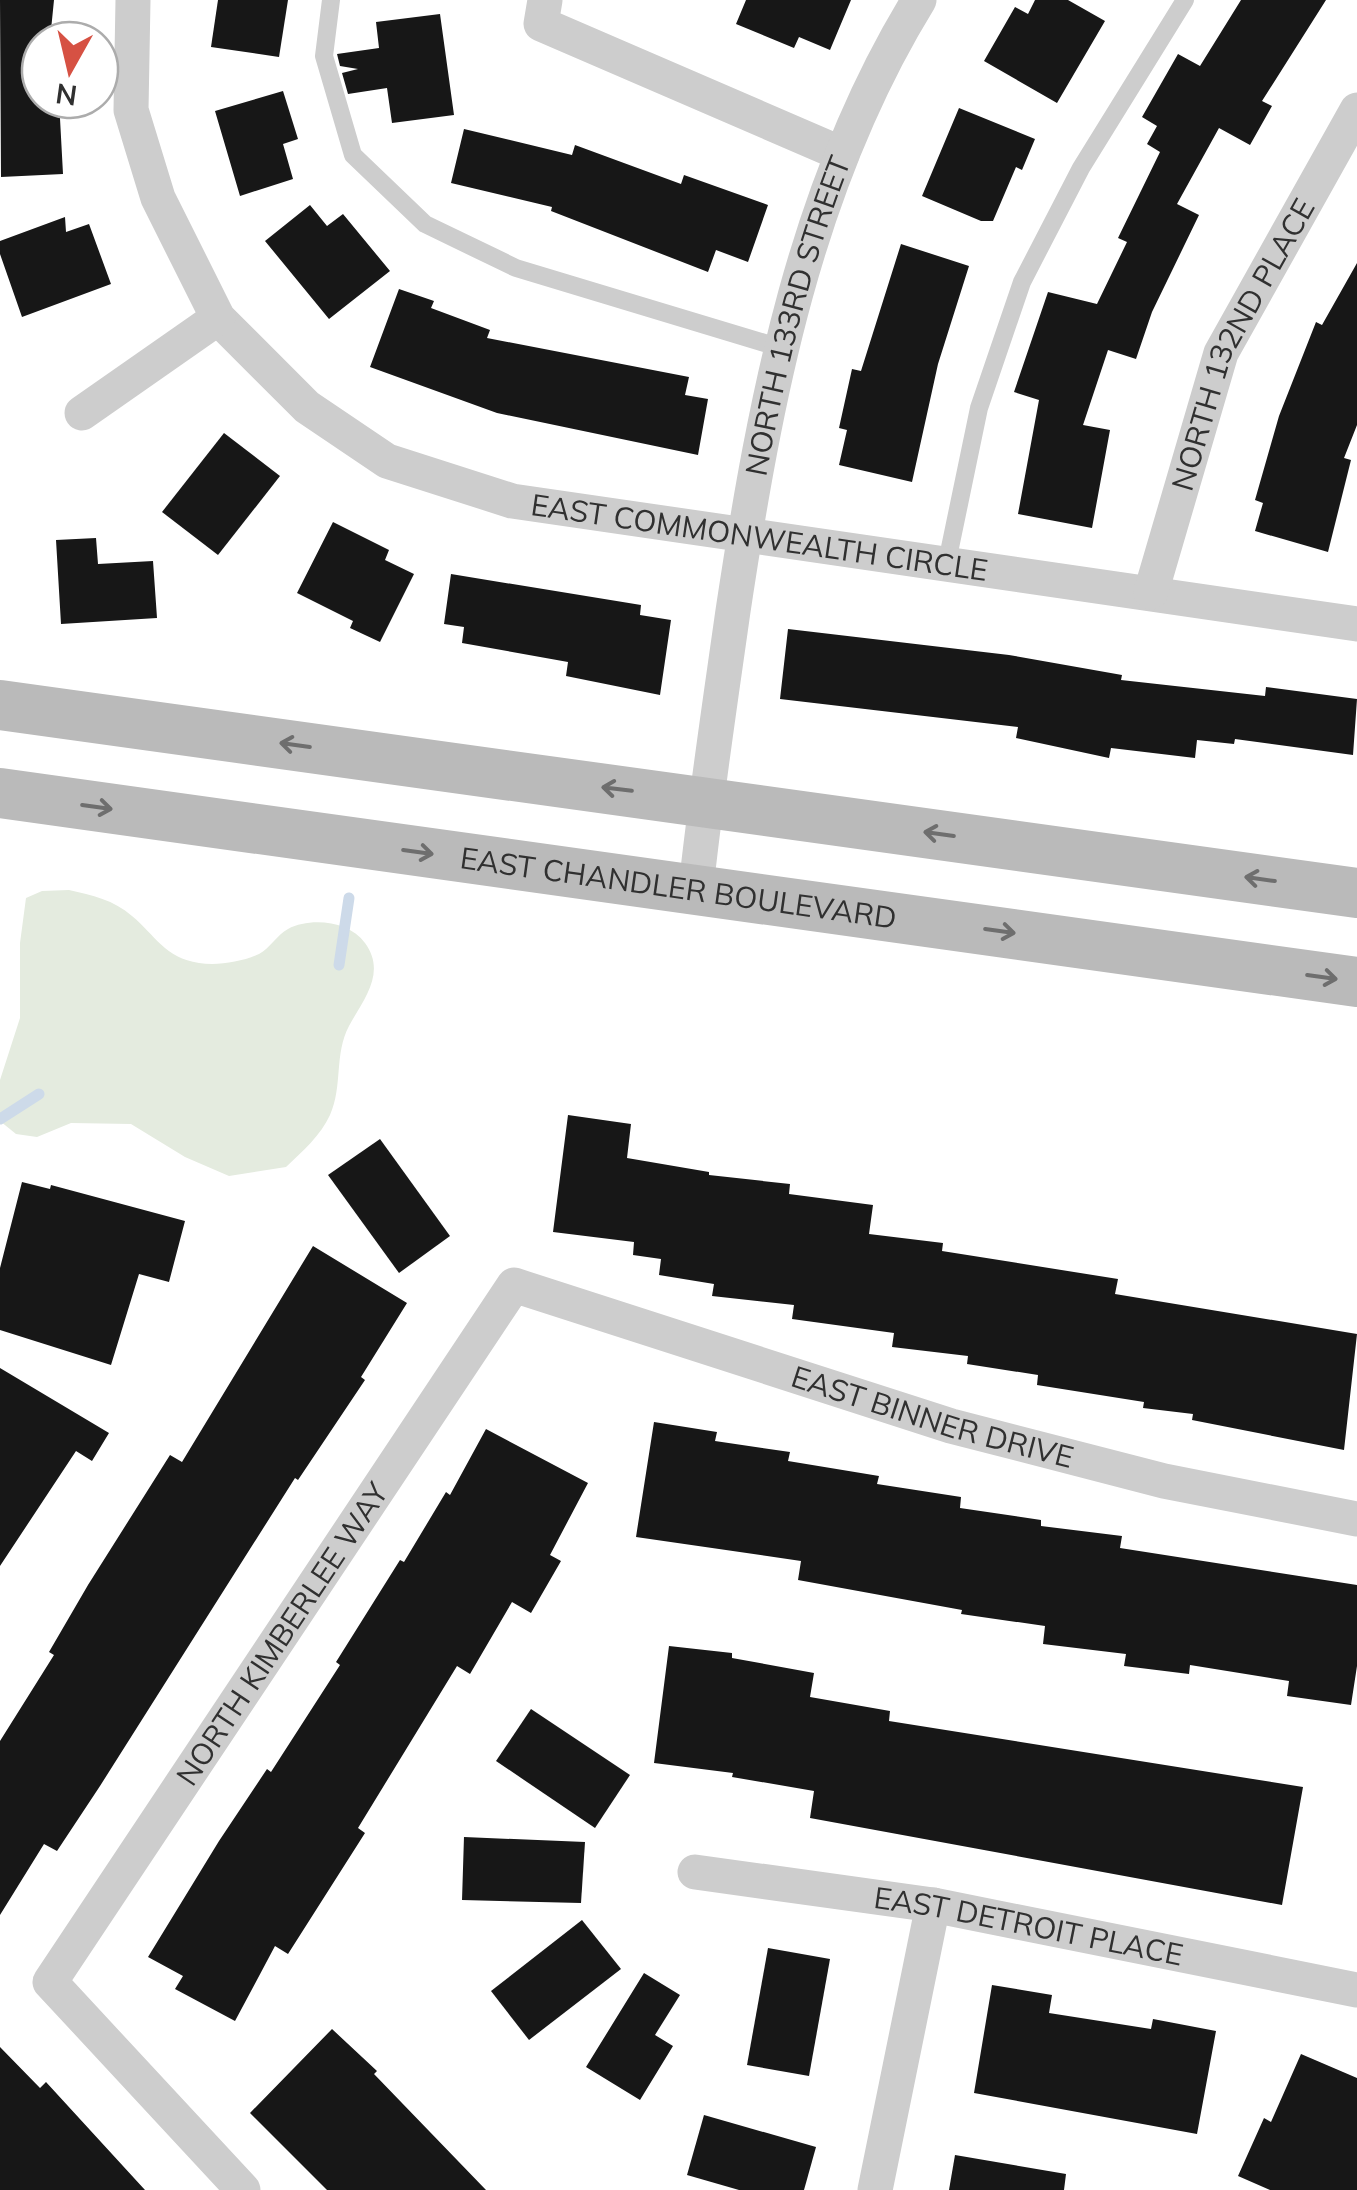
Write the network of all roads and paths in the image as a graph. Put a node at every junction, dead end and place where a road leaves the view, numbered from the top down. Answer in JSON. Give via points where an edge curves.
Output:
{"nodes":[{"id":1,"x":133,"y":0,"type":"edge"},
{"id":2,"x":331,"y":0,"type":"edge"},
{"id":3,"x":545,"y":0,"type":"edge"},
{"id":4,"x":919,"y":0,"type":"edge"},
{"id":5,"x":1185,"y":0,"type":"edge"},
{"id":6,"x":1357,"y":110,"type":"edge"},
{"id":7,"x":842,"y":154,"type":"junction"},
{"id":8,"x":218,"y":318,"type":"junction"},
{"id":9,"x":780,"y":348,"type":"junction"},
{"id":10,"x":82,"y":413,"type":"dead end"},
{"id":11,"x":744,"y":535,"type":"junction"},
{"id":12,"x":947,"y":562,"type":"junction"},
{"id":13,"x":1151,"y":592,"type":"junction"},
{"id":14,"x":1357,"y":624,"type":"edge"},
{"id":15,"x":0,"y":705,"type":"edge"},
{"id":16,"x":0,"y":793,"type":"edge"},
{"id":17,"x":705,"y":800,"type":"junction"},
{"id":18,"x":696,"y":888,"type":"junction"},
{"id":19,"x":1357,"y":893,"type":"edge"},
{"id":20,"x":1357,"y":982,"type":"edge"},
{"id":21,"x":514,"y":1285,"type":"joint"},
{"id":22,"x":1357,"y":1519,"type":"edge"},
{"id":23,"x":695,"y":1872,"type":"dead end"},
{"id":24,"x":933,"y":1905,"type":"junction"},
{"id":25,"x":1357,"y":1990,"type":"edge"},
{"id":26,"x":243,"y":2190,"type":"edge"},
{"id":27,"x":875,"y":2190,"type":"edge"}],
"edges":[{"from":1,"to":8,"type":"street","name":"EAST COMMONWEALTH CIRCLE","via":[[131,110],[158,198]]},
{"from":2,"to":9,"type":"lane","via":[[324,56],[353,155],[426,224],[516,268]]},
{"from":3,"to":7,"type":"street","via":[[541,24]]},
{"from":4,"to":7,"type":"street","name":"NORTH 133RD STREET"},
{"from":5,"to":12,"type":"lane","via":[[1080,168],[1022,282],[979,408]]},
{"from":6,"to":13,"type":"street","name":"NORTH 132ND PLACE","via":[[1221,353]]},
{"from":7,"to":9,"type":"street","name":"NORTH 133RD STREET","via":[[806,245]]},
{"from":8,"to":10,"type":"street"},
{"from":8,"to":11,"type":"street","name":"EAST COMMONWEALTH CIRCLE","via":[[307,407],[386,461],[512,501]]},
{"from":9,"to":11,"type":"street","name":"NORTH 133RD STREET"},
{"from":11,"to":12,"type":"street","name":"EAST COMMONWEALTH CIRCLE"},
{"from":11,"to":17,"type":"street","name":"NORTH 133RD STREET"},
{"from":12,"to":13,"type":"street","name":"EAST COMMONWEALTH CIRCLE"},
{"from":13,"to":14,"type":"street","name":"EAST COMMONWEALTH CIRCLE"},
{"from":17,"to":15,"type":"main road","one_way":true},
{"from":16,"to":18,"type":"main road","name":"EAST CHANDLER BOULEVARD","one_way":true},
{"from":17,"to":18,"type":"street","name":"NORTH 133RD STREET"},
{"from":19,"to":17,"type":"main road","one_way":true},
{"from":18,"to":20,"type":"main road","name":"EAST CHANDLER BOULEVARD","one_way":true},
{"from":21,"to":22,"type":"street","name":"EAST BINNER DRIVE","via":[[950,1426],[1164,1481]]},
{"from":21,"to":26,"type":"street","name":"NORTH KIMBERLEE WAY","via":[[50,1982]]},
{"from":23,"to":24,"type":"street","name":"EAST DETROIT PLACE"},
{"from":24,"to":25,"type":"street","name":"EAST DETROIT PLACE"},
{"from":24,"to":27,"type":"street"}]}
